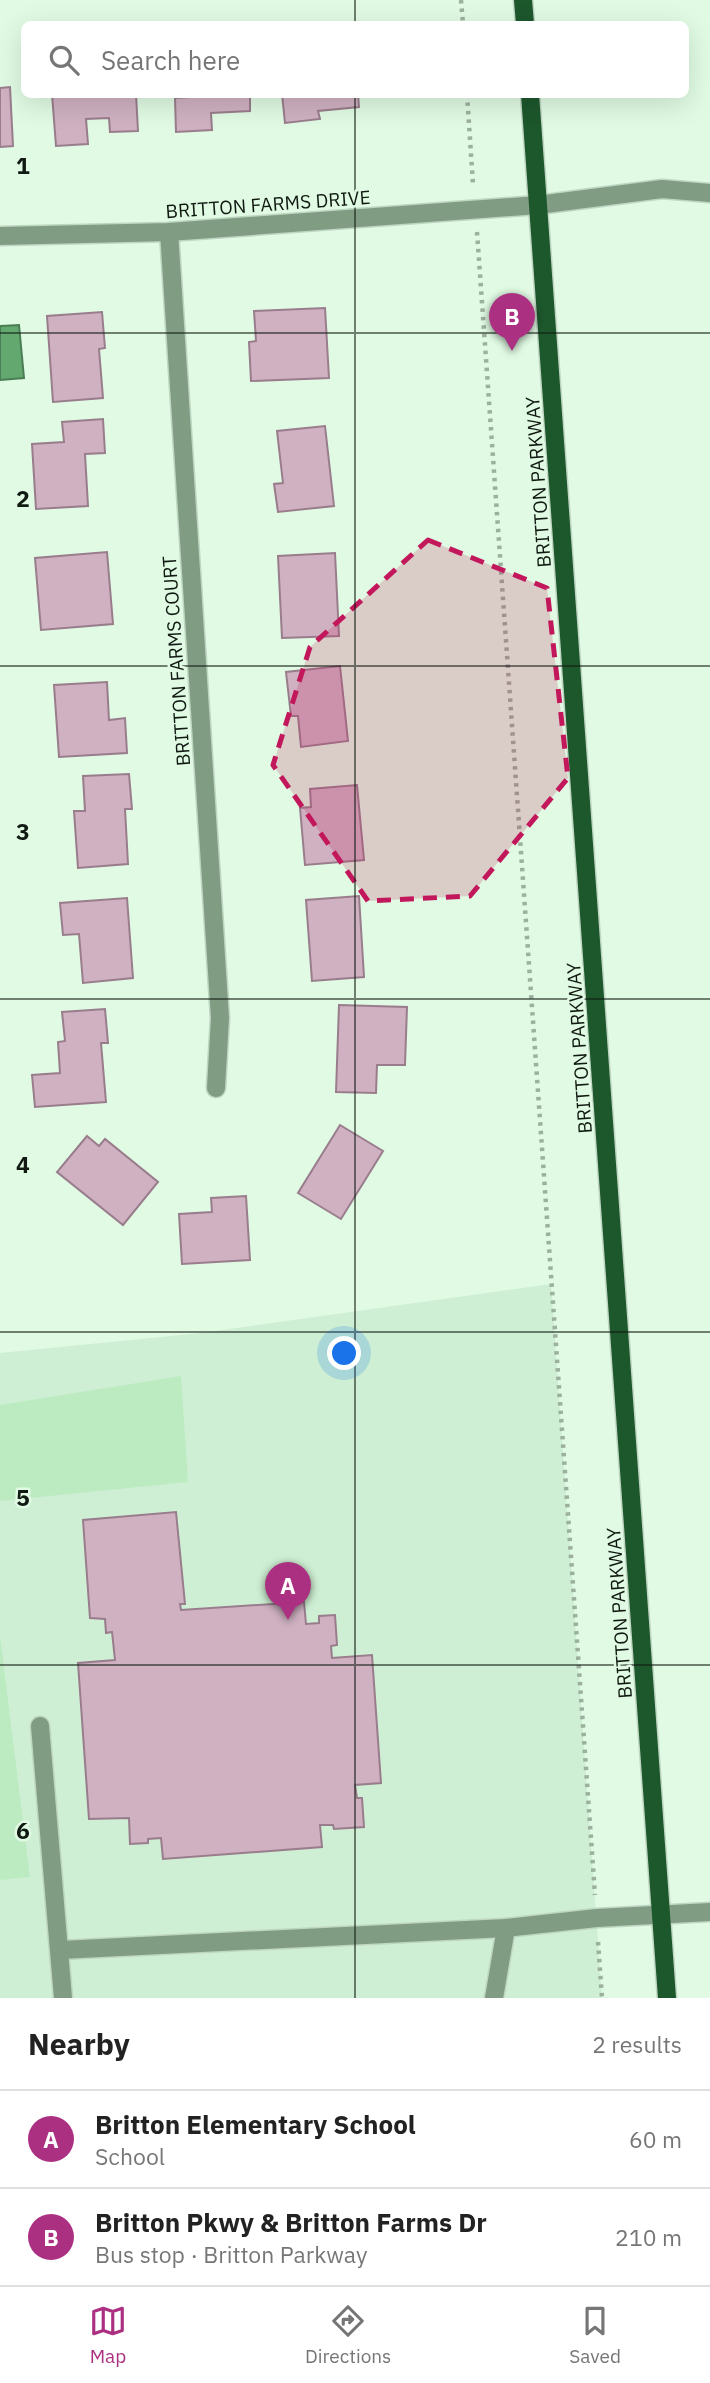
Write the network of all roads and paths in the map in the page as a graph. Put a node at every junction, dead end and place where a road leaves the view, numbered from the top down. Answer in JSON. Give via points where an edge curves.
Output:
{"nodes":[{"id":1,"x":461,"y":0,"type":"edge"},
{"id":2,"x":523,"y":0,"type":"edge"},
{"id":3,"x":463,"y":21,"type":"edge"},
{"id":4,"x":525,"y":21,"type":"edge"},
{"id":5,"x":467,"y":98,"type":"edge"},
{"id":6,"x":530,"y":98,"type":"edge"},
{"id":7,"x":710,"y":193,"type":"edge"},
{"id":8,"x":538,"y":205,"type":"junction"},
{"id":9,"x":475,"y":210,"type":"junction"},
{"id":10,"x":169,"y":232,"type":"junction"},
{"id":11,"x":0,"y":236,"type":"edge"},
{"id":12,"x":216,"y":1088,"type":"dead end"},
{"id":13,"x":40,"y":1726,"type":"dead end"},
{"id":14,"x":710,"y":1912,"type":"edge"},
{"id":15,"x":661,"y":1915,"type":"junction"},
{"id":16,"x":597,"y":1918,"type":"junction"},
{"id":17,"x":506,"y":1928,"type":"junction"},
{"id":18,"x":61,"y":1950,"type":"junction"},
{"id":19,"x":63,"y":1998,"type":"edge"},
{"id":20,"x":494,"y":1998,"type":"edge"},
{"id":21,"x":602,"y":1998,"type":"edge"},
{"id":22,"x":667,"y":1998,"type":"edge"}],
"edges":[{"from":1,"to":3,"type":"path"},
{"from":2,"to":4,"type":"main road"},
{"from":5,"to":9,"type":"path"},
{"from":6,"to":8,"type":"main road","name":"BRITTON PARKWAY"},
{"from":7,"to":8,"type":"street","name":"BRITTON FARMS DRIVE","via":[[662,189]]},
{"from":8,"to":9,"type":"street","name":"BRITTON FARMS DRIVE"},
{"from":8,"to":15,"type":"main road","name":"BRITTON PARKWAY"},
{"from":9,"to":10,"type":"street","name":"BRITTON FARMS DRIVE"},
{"from":9,"to":16,"type":"path"},
{"from":10,"to":11,"type":"street","name":"BRITTON FARMS DRIVE"},
{"from":10,"to":12,"type":"street","name":"BRITTON FARMS COURT","via":[[220,1018]]},
{"from":13,"to":18,"type":"street"},
{"from":14,"to":15,"type":"street"},
{"from":15,"to":16,"type":"street"},
{"from":15,"to":22,"type":"main road","name":"BRITTON PARKWAY"},
{"from":16,"to":17,"type":"street"},
{"from":16,"to":21,"type":"path"},
{"from":17,"to":18,"type":"street"},
{"from":17,"to":20,"type":"street"},
{"from":18,"to":19,"type":"street"}]}
